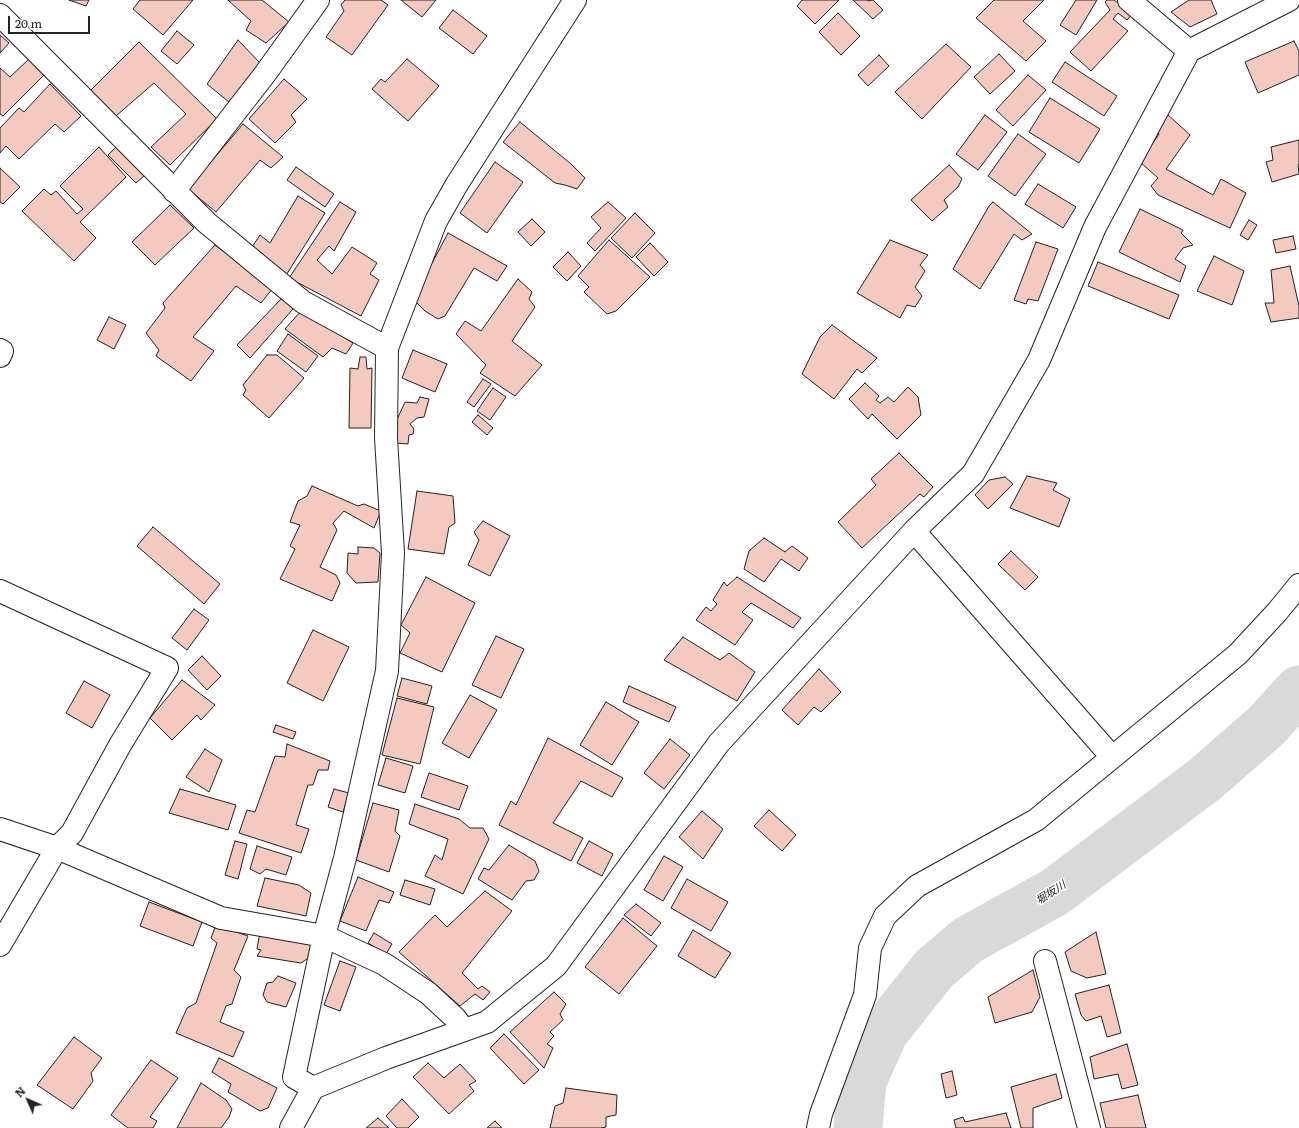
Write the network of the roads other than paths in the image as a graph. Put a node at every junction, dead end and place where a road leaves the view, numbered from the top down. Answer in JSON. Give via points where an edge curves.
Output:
{"nodes":[{"id":1,"x":318,"y":0,"type":"edge"},
{"id":2,"x":575,"y":0,"type":"edge"},
{"id":3,"x":1129,"y":0,"type":"edge"},
{"id":4,"x":1289,"y":0,"type":"edge"},
{"id":5,"x":0,"y":15,"type":"edge"},
{"id":6,"x":1189,"y":51,"type":"junction"},
{"id":7,"x":174,"y":191,"type":"junction"},
{"id":8,"x":387,"y":348,"type":"junction"},
{"id":9,"x":0,"y":350,"type":"edge"},
{"id":10,"x":0,"y":356,"type":"edge"},
{"id":11,"x":914,"y":530,"type":"junction"},
{"id":12,"x":1299,"y":585,"type":"edge"},
{"id":13,"x":0,"y":591,"type":"edge"},
{"id":14,"x":1112,"y":757,"type":"junction"},
{"id":15,"x":0,"y":829,"type":"edge"},
{"id":16,"x":57,"y":848,"type":"junction"},
{"id":17,"x":324,"y":936,"type":"junction"},
{"id":18,"x":0,"y":945,"type":"edge"},
{"id":19,"x":1045,"y":961,"type":"dead end"},
{"id":20,"x":464,"y":1030,"type":"junction"},
{"id":21,"x":313,"y":1088,"type":"junction"},
{"id":22,"x":291,"y":1128,"type":"edge"},
{"id":23,"x":818,"y":1128,"type":"edge"},
{"id":24,"x":1089,"y":1128,"type":"edge"}],
"edges":[{"from":1,"to":7,"type":"street","via":[[265,74]]},
{"from":2,"to":8,"type":"street","via":[[436,220]]},
{"from":3,"to":6,"type":"street"},
{"from":4,"to":6,"type":"street"},
{"from":5,"to":7,"type":"street"},
{"from":6,"to":11,"type":"street","via":[[1095,227],[1035,366],[973,474]]},
{"from":7,"to":8,"type":"street","via":[[207,224],[303,302]]},
{"from":8,"to":17,"type":"street","via":[[386,438],[392,553],[387,671],[345,858]]},
{"from":9,"to":10,"type":"street"},
{"from":11,"to":14,"type":"street"},
{"from":11,"to":20,"type":"street","via":[[719,743],[556,966],[487,1022]]},
{"from":12,"to":14,"type":"street","via":[[1238,654]]},
{"from":13,"to":16,"type":"street","via":[[167,668],[120,745],[72,833]]},
{"from":14,"to":23,"type":"street","via":[[1036,820],[917,886],[884,916],[870,948],[865,995]]},
{"from":15,"to":16,"type":"street"},
{"from":16,"to":17,"type":"street","via":[[221,918]]},
{"from":16,"to":18,"type":"street"},
{"from":17,"to":20,"type":"street","via":[[384,964],[428,993],[456,1018]]},
{"from":17,"to":21,"type":"street","via":[[294,1077]]},
{"from":19,"to":24,"type":"street"},
{"from":20,"to":21,"type":"street"},
{"from":21,"to":22,"type":"street"}]}
